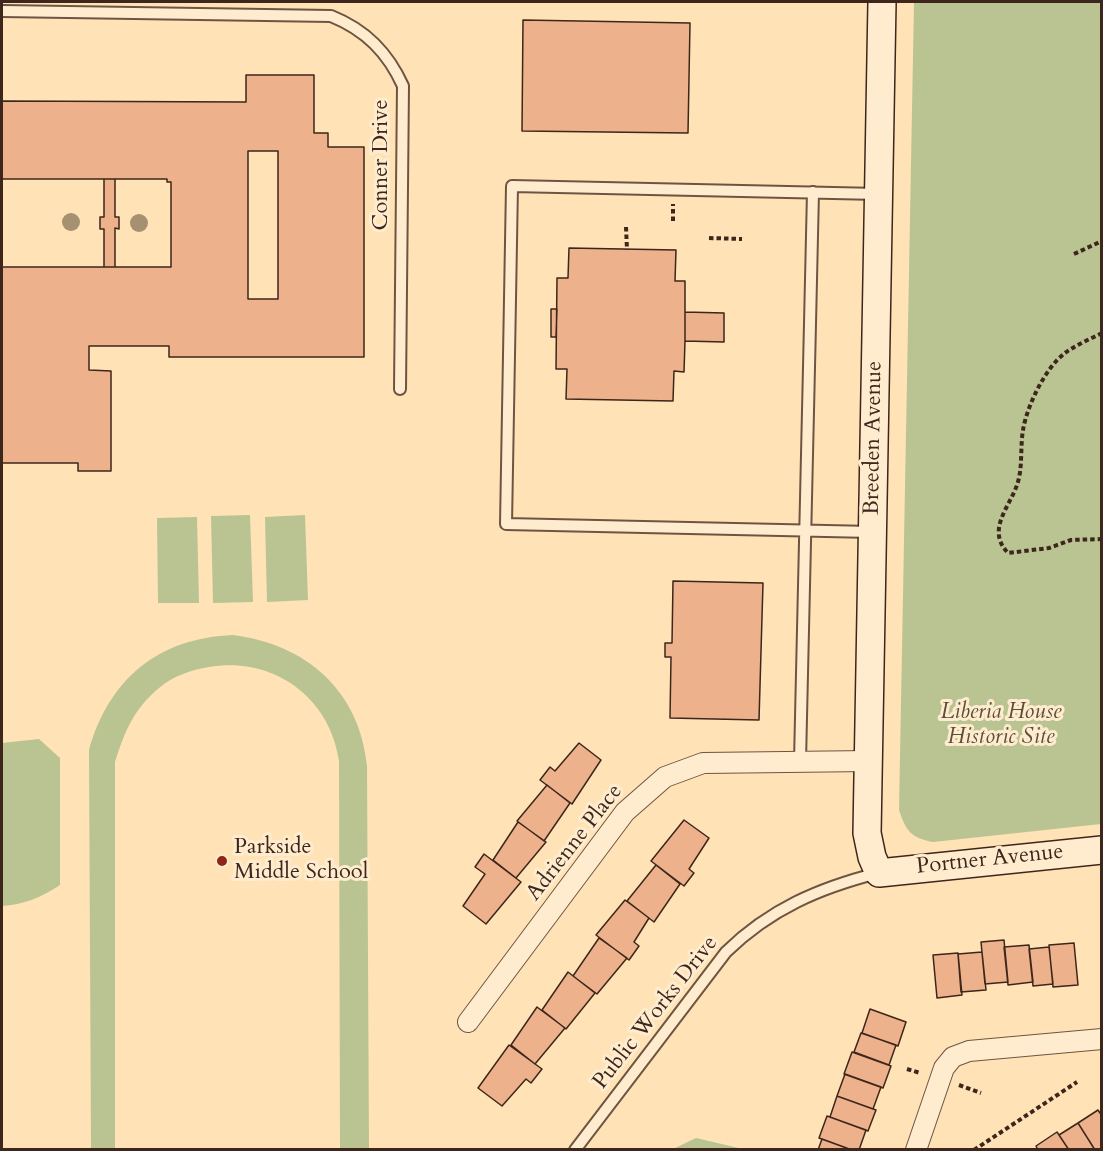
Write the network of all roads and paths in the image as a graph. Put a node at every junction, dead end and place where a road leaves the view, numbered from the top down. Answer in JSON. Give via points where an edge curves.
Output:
{"nodes":[{"id":1,"x":882,"y":2,"type":"edge"},
{"id":2,"x":2,"y":11,"type":"edge"},
{"id":3,"x":813,"y":192,"type":"junction"},
{"id":4,"x":879,"y":194,"type":"junction"},
{"id":5,"x":626,"y":227,"type":"dead end"},
{"id":6,"x":710,"y":238,"type":"dead end"},
{"id":7,"x":742,"y":239,"type":"dead end"},
{"id":8,"x":1101,"y":241,"type":"edge"},
{"id":9,"x":627,"y":249,"type":"dead end"},
{"id":10,"x":1074,"y":254,"type":"dead end"},
{"id":11,"x":1101,"y":333,"type":"edge"},
{"id":12,"x":400,"y":389,"type":"dead end"},
{"id":13,"x":807,"y":530,"type":"junction"},
{"id":14,"x":873,"y":532,"type":"junction"},
{"id":15,"x":1101,"y":539,"type":"edge"},
{"id":16,"x":869,"y":760,"type":"junction"},
{"id":17,"x":800,"y":761,"type":"junction"},
{"id":18,"x":1101,"y":849,"type":"edge"},
{"id":19,"x":879,"y":873,"type":"junction"},
{"id":20,"x":468,"y":1022,"type":"dead end"},
{"id":21,"x":1101,"y":1039,"type":"edge"},
{"id":22,"x":1077,"y":1082,"type":"dead end"},
{"id":23,"x":575,"y":1149,"type":"edge"},
{"id":24,"x":916,"y":1149,"type":"edge"},
{"id":25,"x":974,"y":1149,"type":"edge"}],
"edges":[{"from":1,"to":4,"type":"street","name":"Breeden Avenue"},
{"from":2,"to":12,"type":"lane","name":"Conner Drive","via":[[331,16],[370,38],[386,55],[402,86]]},
{"from":3,"to":4,"type":"lane"},
{"from":3,"to":13,"type":"lane"},
{"from":3,"to":13,"type":"lane","via":[[512,186],[506,524]]},
{"from":4,"to":14,"type":"street","name":"Breeden Avenue"},
{"from":5,"to":9,"type":"path"},
{"from":6,"to":7,"type":"path"},
{"from":8,"to":10,"type":"path"},
{"from":11,"to":15,"type":"path","via":[[1065,354],[1041,385],[1024,423],[1017,487],[999,527],[1003,546],[1012,554],[1071,540]]},
{"from":13,"to":14,"type":"lane"},
{"from":13,"to":17,"type":"lane"},
{"from":14,"to":16,"type":"street","name":"Breeden Avenue"},
{"from":16,"to":17,"type":"street","name":"Adrienne Place"},
{"from":16,"to":19,"type":"street","name":"Breeden Avenue","via":[[867,833]]},
{"from":17,"to":20,"type":"street","name":"Adrienne Place","via":[[697,764],[665,777],[647,791],[625,812]]},
{"from":18,"to":19,"type":"street","name":"Portner Avenue"},
{"from":19,"to":23,"type":"lane","name":"Public Works Drive","via":[[822,888],[741,936]]},
{"from":21,"to":24,"type":"street","via":[[969,1051],[953,1057],[944,1068]]},
{"from":22,"to":25,"type":"path"}]}
